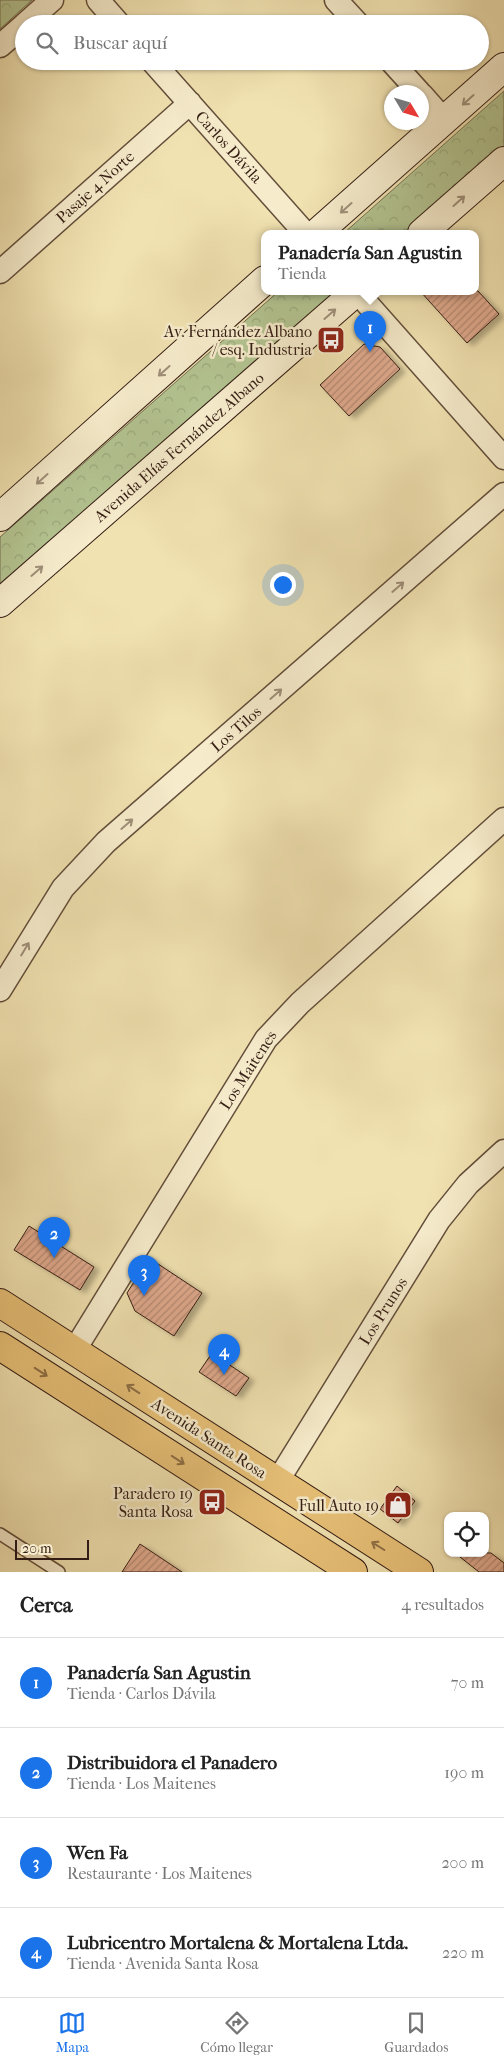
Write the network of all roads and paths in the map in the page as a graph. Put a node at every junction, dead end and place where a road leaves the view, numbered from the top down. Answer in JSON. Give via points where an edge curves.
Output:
{"nodes":[{"id":1,"x":52,"y":0,"type":"edge"},
{"id":2,"x":98,"y":0,"type":"edge"},
{"id":3,"x":336,"y":0,"type":"edge"},
{"id":4,"x":34,"y":15,"type":"edge"},
{"id":5,"x":111,"y":15,"type":"edge"},
{"id":6,"x":350,"y":15,"type":"edge"},
{"id":7,"x":15,"y":32,"type":"edge"},
{"id":8,"x":0,"y":46,"type":"edge"},
{"id":9,"x":504,"y":68,"type":"edge"},
{"id":10,"x":160,"y":70,"type":"edge"},
{"id":11,"x":399,"y":70,"type":"edge"},
{"id":12,"x":412,"y":85,"type":"edge"},
{"id":13,"x":190,"y":103,"type":"junction"},
{"id":14,"x":429,"y":104,"type":"edge"},
{"id":15,"x":444,"y":120,"type":"junction"},
{"id":16,"x":504,"y":161,"type":"edge"},
{"id":17,"x":302,"y":230,"type":"edge"},
{"id":18,"x":320,"y":230,"type":"edge"},
{"id":19,"x":425,"y":230,"type":"edge"},
{"id":20,"x":0,"y":272,"type":"edge"},
{"id":21,"x":261,"y":284,"type":"edge"},
{"id":22,"x":352,"y":295,"type":"edge"},
{"id":23,"x":361,"y":295,"type":"edge"},
{"id":24,"x":504,"y":458,"type":"edge"},
{"id":25,"x":504,"y":494,"type":"edge"},
{"id":26,"x":0,"y":518,"type":"edge"},
{"id":27,"x":0,"y":603,"type":"edge"},
{"id":28,"x":504,"y":819,"type":"edge"},
{"id":29,"x":0,"y":990,"type":"edge"},
{"id":30,"x":504,"y":1151,"type":"edge"},
{"id":31,"x":0,"y":1304,"type":"edge"},
{"id":32,"x":0,"y":1346,"type":"edge"},
{"id":33,"x":74,"y":1351,"type":"junction"},
{"id":34,"x":277,"y":1482,"type":"junction"},
{"id":35,"x":0,"y":1534,"type":"edge"},
{"id":36,"x":59,"y":1572,"type":"edge"},
{"id":37,"x":353,"y":1572,"type":"edge"},
{"id":38,"x":419,"y":1572,"type":"edge"}],
"edges":[{"from":1,"to":4,"type":"street"},
{"from":2,"to":5,"type":"street"},
{"from":3,"to":6,"type":"street"},
{"from":7,"to":8,"type":"street"},
{"from":9,"to":15,"type":"main road","one_way":true},
{"from":10,"to":13,"type":"street","name":"Carlos Dávila"},
{"from":11,"to":12,"type":"street"},
{"from":13,"to":17,"type":"street","name":"Carlos Dávila"},
{"from":13,"to":20,"type":"street","name":"Pasaje 4 Norte"},
{"from":14,"to":15,"type":"street"},
{"from":15,"to":18,"type":"main road","one_way":true},
{"from":19,"to":16,"type":"main road","one_way":true},
{"from":21,"to":26,"type":"main road","one_way":true},
{"from":27,"to":22,"type":"main road","name":"Avenida Elías Fernández Albano","one_way":true},
{"from":23,"to":24,"type":"street"},
{"from":29,"to":25,"type":"street","name":"Los Tilos","one_way":true,"via":[[63,888],[106,842]]},
{"from":28,"to":33,"type":"street","name":"Los Maitenes","via":[[300,1003],[266,1039]]},
{"from":30,"to":34,"type":"street","name":"Los Prunos","via":[[468,1184],[439,1220]]},
{"from":31,"to":33,"type":"main road","name":"Avenida Santa Rosa"},
{"from":32,"to":37,"type":"main road","one_way":true},
{"from":34,"to":33,"type":"main road","name":"Avenida Santa Rosa","one_way":true},
{"from":38,"to":34,"type":"main road","name":"Avenida Santa Rosa","one_way":true},
{"from":35,"to":36,"type":"lane"}]}
